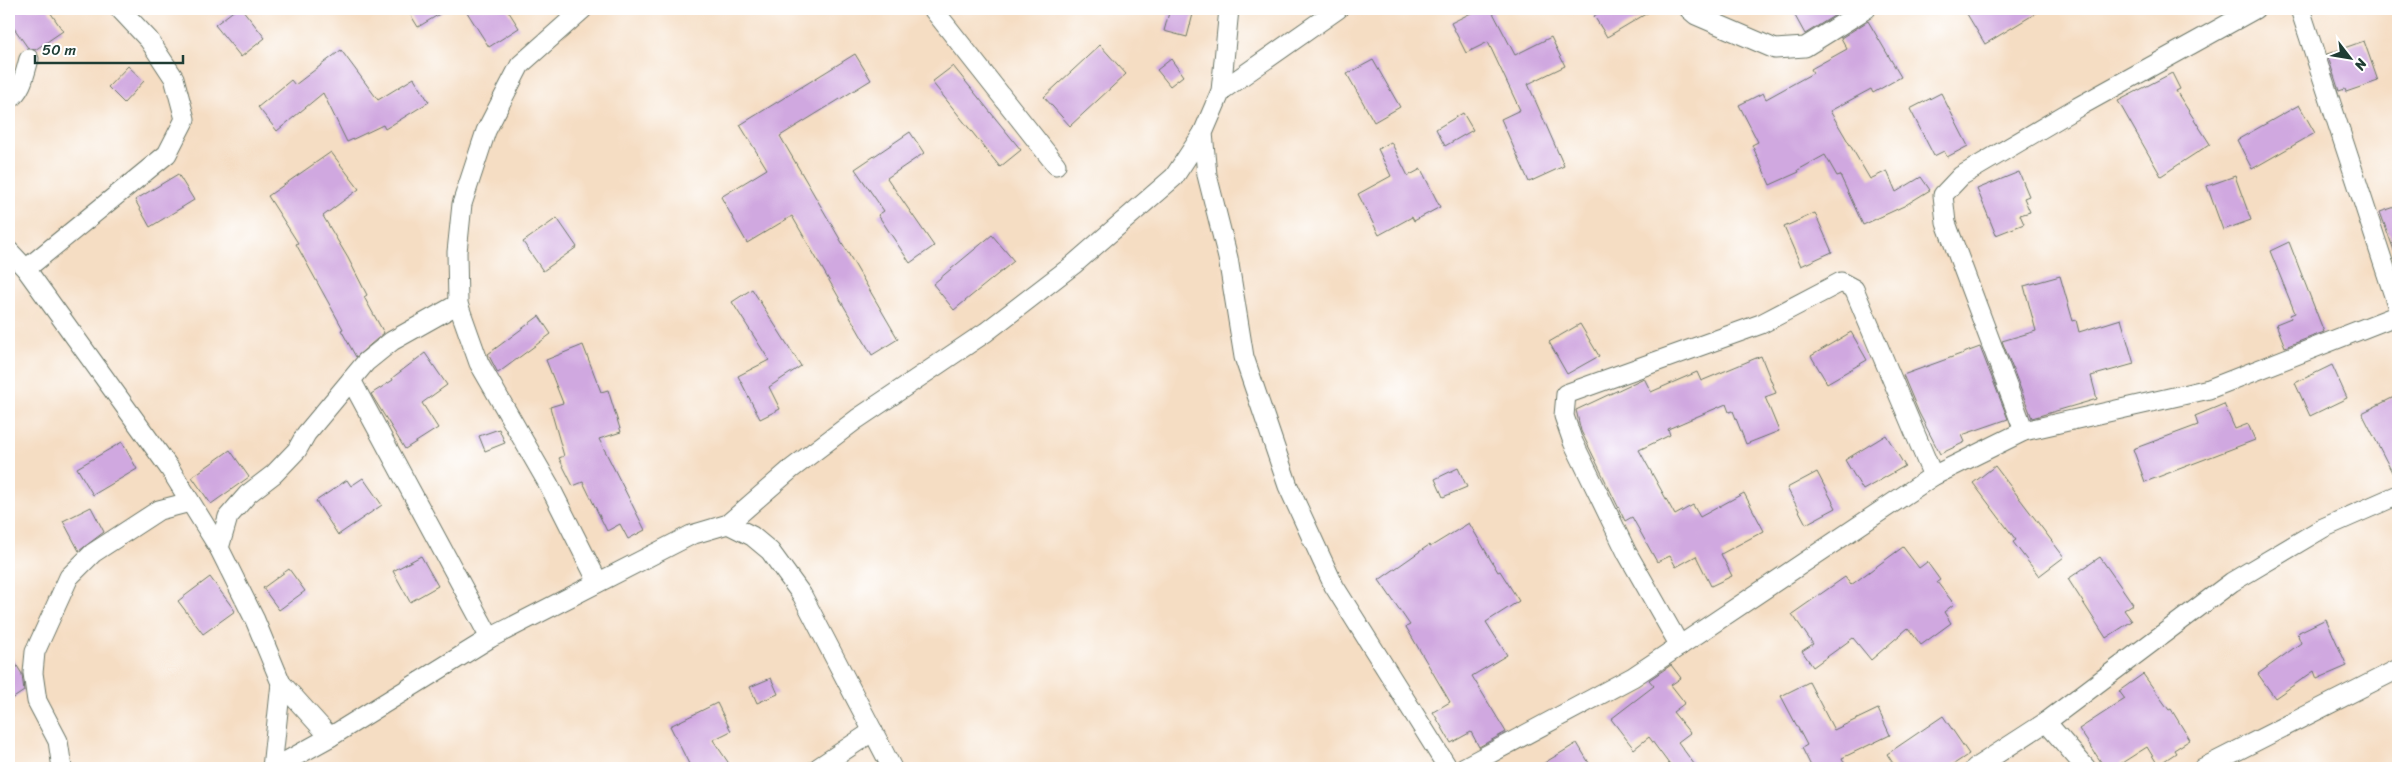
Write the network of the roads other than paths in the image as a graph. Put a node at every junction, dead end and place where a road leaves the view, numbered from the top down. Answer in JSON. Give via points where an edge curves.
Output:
{"nodes":[{"id":1,"x":120,"y":9,"type":"edge"},
{"id":2,"x":583,"y":9,"type":"edge"},
{"id":3,"x":933,"y":9,"type":"edge"},
{"id":4,"x":1229,"y":9,"type":"edge"},
{"id":5,"x":1338,"y":9,"type":"edge"},
{"id":6,"x":1689,"y":9,"type":"edge"},
{"id":7,"x":2255,"y":9,"type":"edge"},
{"id":8,"x":2300,"y":9,"type":"edge"},
{"id":9,"x":1862,"y":10,"type":"edge"},
{"id":10,"x":29,"y":59,"type":"dead end"},
{"id":11,"x":1221,"y":91,"type":"junction"},
{"id":12,"x":9,"y":99,"type":"edge"},
{"id":13,"x":1203,"y":133,"type":"junction"},
{"id":14,"x":1056,"y":165,"type":"dead end"},
{"id":15,"x":9,"y":251,"type":"edge"},
{"id":16,"x":26,"y":269,"type":"junction"},
{"id":17,"x":458,"y":304,"type":"junction"},
{"id":18,"x":2398,"y":308,"type":"edge"},
{"id":19,"x":2398,"y":315,"type":"edge"},
{"id":20,"x":351,"y":380,"type":"junction"},
{"id":21,"x":2024,"y":431,"type":"junction"},
{"id":22,"x":1933,"y":476,"type":"junction"},
{"id":23,"x":2398,"y":495,"type":"edge"},
{"id":24,"x":190,"y":502,"type":"junction"},
{"id":25,"x":728,"y":524,"type":"junction"},
{"id":26,"x":219,"y":548,"type":"junction"},
{"id":27,"x":598,"y":582,"type":"junction"},
{"id":28,"x":490,"y":638,"type":"junction"},
{"id":29,"x":1680,"y":646,"type":"junction"},
{"id":30,"x":2398,"y":669,"type":"edge"},
{"id":31,"x":281,"y":683,"type":"junction"},
{"id":32,"x":2046,"y":722,"type":"junction"},
{"id":33,"x":873,"y":731,"type":"junction"},
{"id":34,"x":330,"y":737,"type":"junction"},
{"id":35,"x":62,"y":768,"type":"edge"},
{"id":36,"x":273,"y":768,"type":"edge"},
{"id":37,"x":818,"y":768,"type":"edge"},
{"id":38,"x":892,"y":768,"type":"edge"},
{"id":39,"x":1448,"y":768,"type":"edge"},
{"id":40,"x":1463,"y":768,"type":"edge"},
{"id":41,"x":1975,"y":768,"type":"edge"},
{"id":42,"x":2086,"y":768,"type":"edge"},
{"id":43,"x":2203,"y":768,"type":"edge"}],
"edges":[{"from":1,"to":16,"type":"street","via":[[149,40],[174,78],[184,119],[167,154]]},
{"from":2,"to":17,"type":"street","via":[[520,65],[486,132],[462,204],[457,252]]},
{"from":3,"to":14,"type":"street"},
{"from":4,"to":11,"type":"street"},
{"from":5,"to":11,"type":"street"},
{"from":6,"to":9,"type":"street","via":[[1775,49],[1805,47]]},
{"from":7,"to":21,"type":"street","via":[[1961,176],[1943,195],[1946,223]]},
{"from":8,"to":18,"type":"street"},
{"from":10,"to":12,"type":"street","via":[[21,84]]},
{"from":11,"to":13,"type":"street"},
{"from":13,"to":25,"type":"street","via":[[1174,177],[1073,265],[986,332],[834,436]]},
{"from":13,"to":39,"type":"street","via":[[1208,175],[1228,258],[1244,357],[1288,486],[1334,586]]},
{"from":15,"to":16,"type":"street"},
{"from":16,"to":24,"type":"street","via":[[170,469]]},
{"from":17,"to":20,"type":"street","via":[[392,341],[366,362]]},
{"from":17,"to":27,"type":"street","via":[[479,363],[550,485]]},
{"from":19,"to":21,"type":"street","via":[[2208,389]]},
{"from":20,"to":26,"type":"street","via":[[306,434],[297,450],[248,494],[228,517]]},
{"from":20,"to":28,"type":"street"},
{"from":21,"to":22,"type":"street"},
{"from":22,"to":29,"type":"street"},
{"from":22,"to":29,"type":"street","via":[[1854,289],[1840,282],[1762,324],[1566,394],[1564,416],[1573,442],[1626,554]]},
{"from":23,"to":32,"type":"street","via":[[2323,528],[2232,582]]},
{"from":24,"to":26,"type":"street"},
{"from":24,"to":35,"type":"street","via":[[158,510],[93,553],[69,577],[35,652],[33,673],[37,701],[58,741]]},
{"from":25,"to":27,"type":"street","via":[[691,535]]},
{"from":25,"to":33,"type":"street","via":[[752,536],[770,551],[802,595]]},
{"from":26,"to":31,"type":"street","via":[[255,620]]},
{"from":27,"to":28,"type":"street"},
{"from":28,"to":34,"type":"street"},
{"from":29,"to":40,"type":"street","via":[[1633,678]]},
{"from":30,"to":43,"type":"street"},
{"from":31,"to":34,"type":"street"},
{"from":31,"to":36,"type":"street"},
{"from":32,"to":41,"type":"street"},
{"from":32,"to":42,"type":"street"},
{"from":33,"to":37,"type":"street"},
{"from":33,"to":38,"type":"street"},
{"from":34,"to":36,"type":"street"}]}
